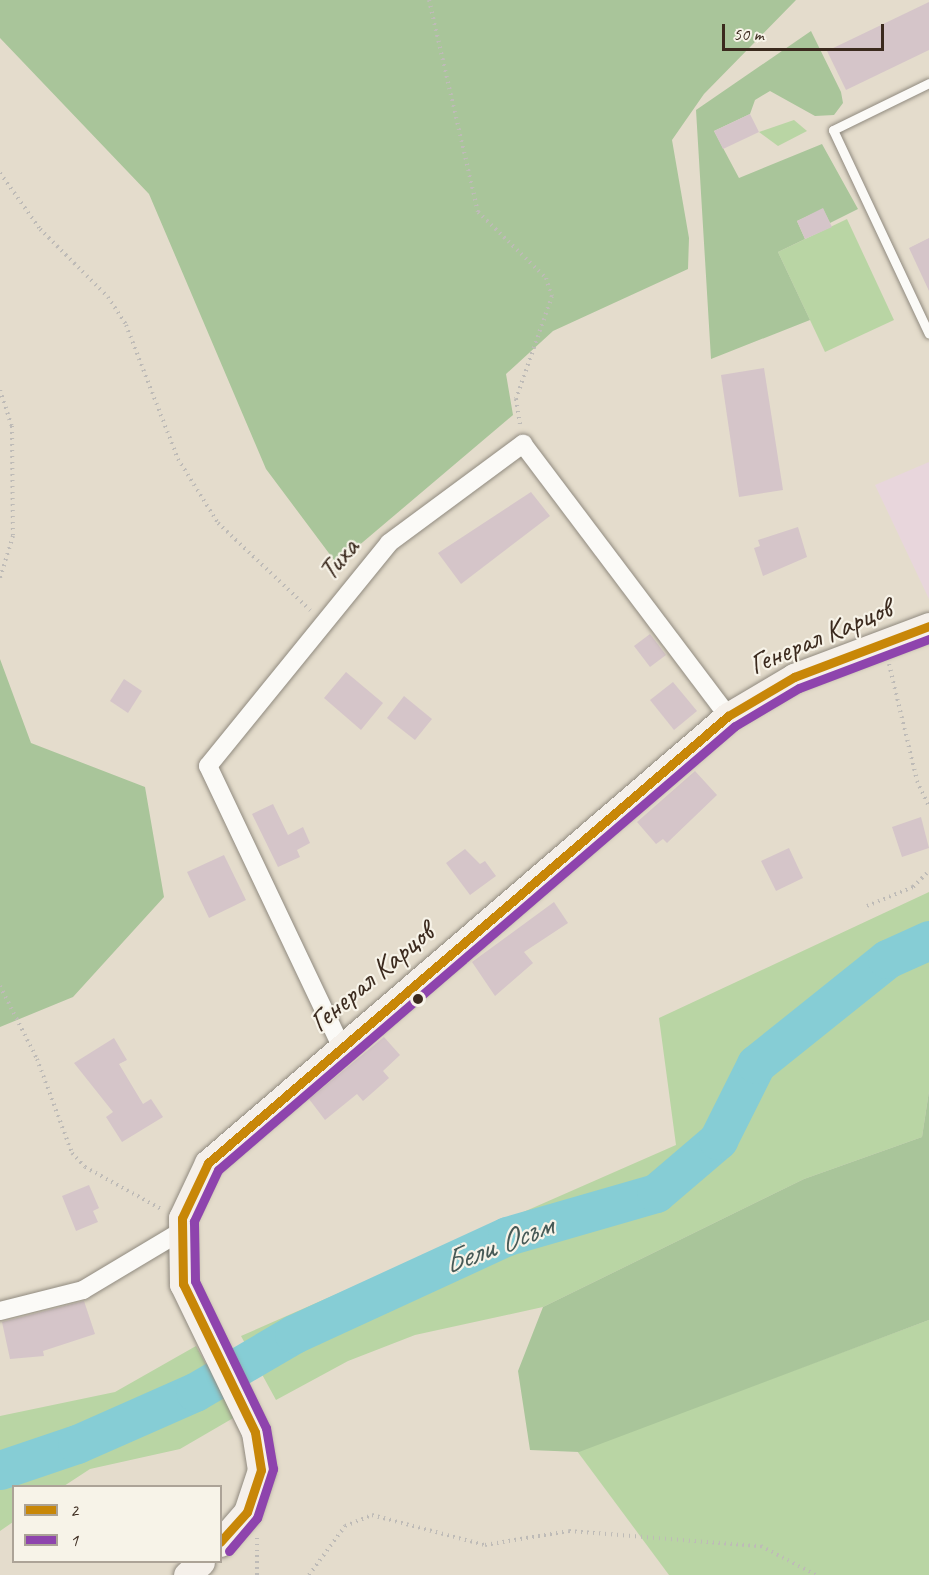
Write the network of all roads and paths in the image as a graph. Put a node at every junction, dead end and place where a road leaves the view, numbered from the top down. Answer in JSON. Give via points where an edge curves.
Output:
{"nodes":[{"id":1,"x":429,"y":0,"type":"edge"},
{"id":2,"x":929,"y":83,"type":"edge"},
{"id":3,"x":0,"y":173,"type":"edge"},
{"id":4,"x":929,"y":334,"type":"edge"},
{"id":5,"x":0,"y":390,"type":"edge"},
{"id":6,"x":523,"y":444,"type":"junction"},
{"id":7,"x":0,"y":578,"type":"edge"},
{"id":8,"x":323,"y":623,"type":"junction"},
{"id":9,"x":929,"y":626,"type":"edge"},
{"id":10,"x":884,"y":643,"type":"junction"},
{"id":11,"x":728,"y":716,"type":"junction"},
{"id":12,"x":929,"y":807,"type":"edge"},
{"id":13,"x":929,"y":871,"type":"edge"},
{"id":14,"x":867,"y":906,"type":"dead end"},
{"id":15,"x":0,"y":986,"type":"edge"},
{"id":16,"x":341,"y":1046,"type":"junction"},
{"id":17,"x":181,"y":1225,"type":"junction"},
{"id":18,"x":0,"y":1311,"type":"edge"},
{"id":19,"x":222,"y":1542,"type":"edge"},
{"id":20,"x":200,"y":1563,"type":"edge"},
{"id":21,"x":187,"y":1575,"type":"edge"},
{"id":22,"x":309,"y":1575,"type":"edge"},
{"id":23,"x":816,"y":1575,"type":"edge"}],
"edges":[{"from":1,"to":6,"type":"path","via":[[478,212],[546,278],[552,296],[516,399]]},
{"from":2,"to":4,"type":"lane","via":[[833,130]]},
{"from":3,"to":8,"type":"path","via":[[40,229],[108,297],[126,325],[178,459],[218,523]]},
{"from":5,"to":7,"type":"path","via":[[12,426],[13,536]]},
{"from":6,"to":8,"type":"street","name":"Тиха","via":[[389,543]]},
{"from":6,"to":11,"type":"street"},
{"from":8,"to":16,"type":"street","name":"Тиха","via":[[208,766]]},
{"from":9,"to":10,"type":"main road","name":"Генерал Карцов"},
{"from":10,"to":11,"type":"main road","name":"Генерал Карцов","via":[[794,677]]},
{"from":10,"to":12,"type":"path","via":[[917,781]]},
{"from":11,"to":16,"type":"main road","name":"Генерал Карцов"},
{"from":13,"to":14,"type":"path","via":[[913,887]]},
{"from":15,"to":17,"type":"path","via":[[37,1059],[72,1153],[111,1183]]},
{"from":16,"to":17,"type":"main road","name":"Генерал Карцов","via":[[221,1148],[196,1180]]},
{"from":17,"to":18,"type":"street","via":[[83,1290]]},
{"from":17,"to":19,"type":"main road","name":"Генерал Карцов","via":[[183,1284],[255,1432],[258,1487],[247,1512]]},
{"from":20,"to":21,"type":"main road"},
{"from":22,"to":23,"type":"path","via":[[345,1526],[372,1515],[485,1545],[568,1531],[761,1546]]}]}
